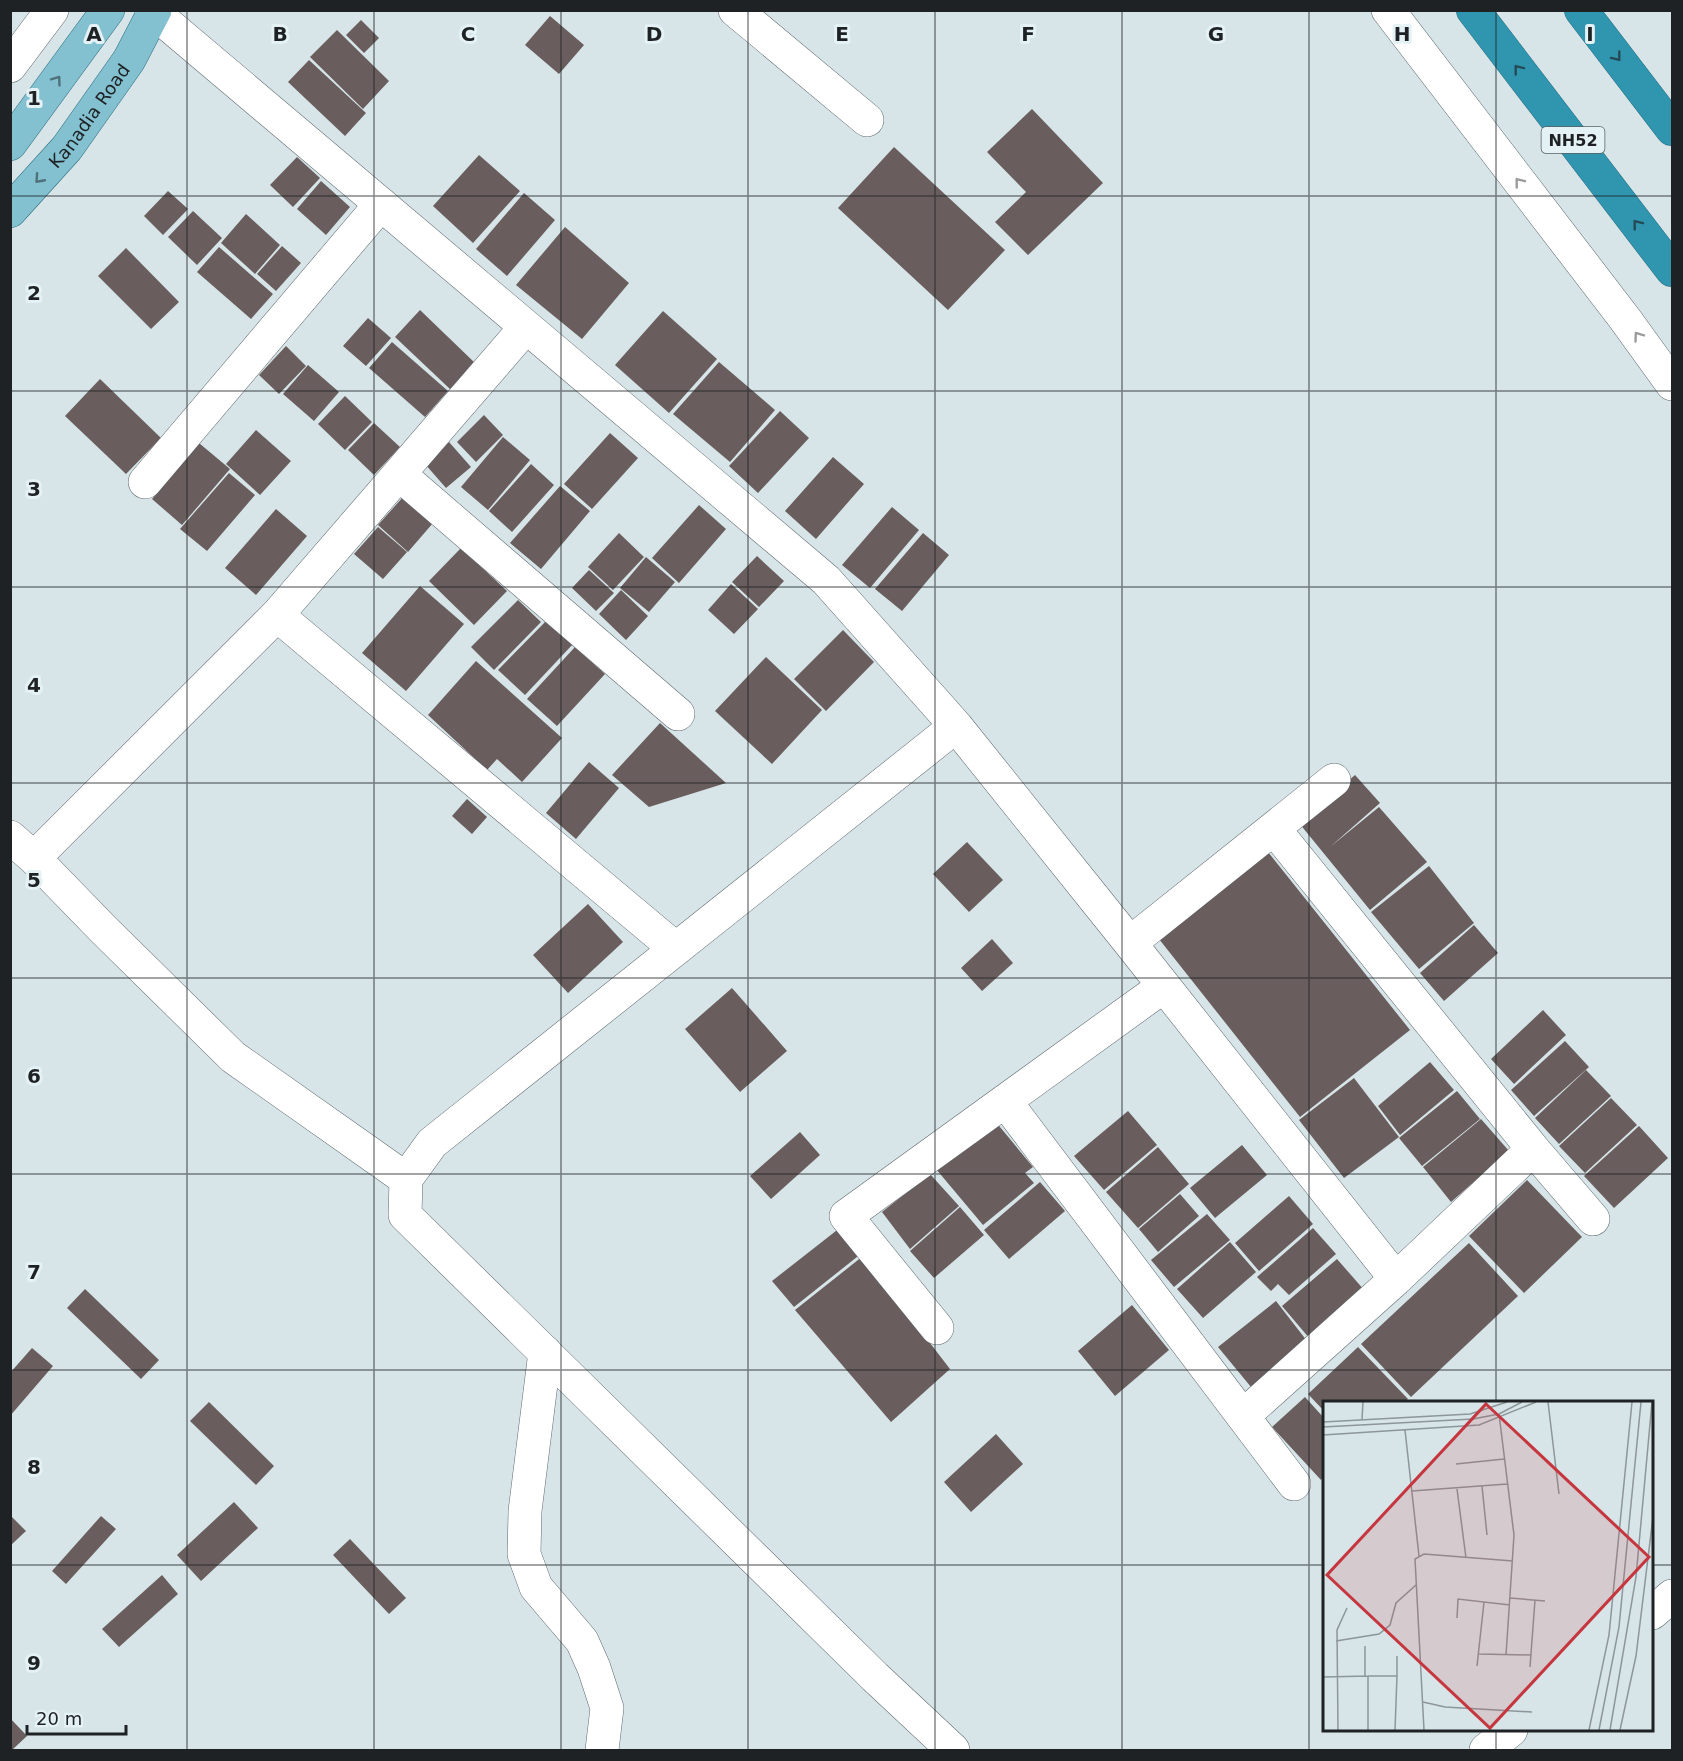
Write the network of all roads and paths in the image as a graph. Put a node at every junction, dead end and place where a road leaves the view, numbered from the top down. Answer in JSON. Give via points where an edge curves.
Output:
{"nodes":[{"id":1,"x":52,"y":10,"type":"edge"},
{"id":2,"x":108,"y":10,"type":"edge"},
{"id":3,"x":735,"y":10,"type":"edge"},
{"id":4,"x":1388,"y":10,"type":"edge"},
{"id":5,"x":1473,"y":10,"type":"edge"},
{"id":6,"x":1581,"y":10,"type":"edge"},
{"id":7,"x":153,"y":11,"type":"edge"},
{"id":8,"x":10,"y":66,"type":"edge"},
{"id":9,"x":867,"y":120,"type":"dead end"},
{"id":10,"x":1672,"y":129,"type":"edge"},
{"id":11,"x":10,"y":144,"type":"edge"},
{"id":12,"x":381,"y":204,"type":"junction"},
{"id":13,"x":10,"y":211,"type":"edge"},
{"id":14,"x":1672,"y":270,"type":"edge"},
{"id":15,"x":526,"y":327,"type":"junction"},
{"id":16,"x":1672,"y":384,"type":"edge"},
{"id":17,"x":399,"y":474,"type":"junction"},
{"id":18,"x":145,"y":482,"type":"dead end"},
{"id":19,"x":277,"y":615,"type":"junction"},
{"id":20,"x":678,"y":714,"type":"dead end"},
{"id":21,"x":956,"y":726,"type":"junction"},
{"id":22,"x":1334,"y":780,"type":"dead end"},
{"id":23,"x":1274,"y":829,"type":"junction"},
{"id":24,"x":22,"y":848,"type":"edge"},
{"id":25,"x":1130,"y":943,"type":"junction"},
{"id":26,"x":676,"y":950,"type":"junction"},
{"id":27,"x":1164,"y":986,"type":"junction"},
{"id":28,"x":1005,"y":1101,"type":"junction"},
{"id":29,"x":1533,"y":1149,"type":"junction"},
{"id":30,"x":406,"y":1179,"type":"junction"},
{"id":31,"x":1593,"y":1219,"type":"dead end"},
{"id":32,"x":1396,"y":1279,"type":"junction"},
{"id":33,"x":938,"y":1328,"type":"dead end"},
{"id":34,"x":545,"y":1353,"type":"junction"},
{"id":35,"x":1243,"y":1416,"type":"junction"},
{"id":36,"x":1294,"y":1484,"type":"dead end"},
{"id":37,"x":1672,"y":1596,"type":"edge"},
{"id":38,"x":1653,"y":1612,"type":"edge"},
{"id":39,"x":1510,"y":1731,"type":"edge"},
{"id":40,"x":602,"y":1750,"type":"edge"},
{"id":41,"x":953,"y":1750,"type":"edge"},
{"id":42,"x":1486,"y":1750,"type":"edge"}],
"edges":[{"from":1,"to":8,"type":"street"},
{"from":11,"to":2,"type":"main road","one_way":true},
{"from":3,"to":9,"type":"street"},
{"from":16,"to":4,"type":"street","one_way":true},
{"from":14,"to":5,"type":"highway","number":"NH52","one_way":true},
{"from":6,"to":10,"type":"highway","one_way":true},
{"from":7,"to":12,"type":"street"},
{"from":7,"to":13,"type":"main road","name":"Kanadia Road","one_way":true,"via":[[129,60],[67,148]]},
{"from":12,"to":15,"type":"street"},
{"from":12,"to":18,"type":"street"},
{"from":15,"to":17,"type":"street"},
{"from":15,"to":21,"type":"street","via":[[826,580]]},
{"from":17,"to":19,"type":"street"},
{"from":17,"to":20,"type":"street"},
{"from":19,"to":24,"type":"street"},
{"from":19,"to":26,"type":"street"},
{"from":21,"to":25,"type":"street"},
{"from":21,"to":26,"type":"street"},
{"from":22,"to":23,"type":"street"},
{"from":23,"to":25,"type":"street"},
{"from":23,"to":29,"type":"street"},
{"from":24,"to":30,"type":"street","via":[[233,1057]]},
{"from":25,"to":27,"type":"street"},
{"from":26,"to":30,"type":"street","via":[[432,1143]]},
{"from":27,"to":28,"type":"street"},
{"from":27,"to":32,"type":"street"},
{"from":28,"to":33,"type":"street","via":[[846,1216]]},
{"from":28,"to":35,"type":"street"},
{"from":29,"to":31,"type":"street"},
{"from":29,"to":32,"type":"street"},
{"from":30,"to":34,"type":"street","via":[[405,1215]]},
{"from":32,"to":35,"type":"street"},
{"from":34,"to":40,"type":"street","via":[[525,1511],[524,1554],[536,1587],[582,1641],[594,1668],[607,1708]]},
{"from":34,"to":41,"type":"street"},
{"from":35,"to":36,"type":"street"},
{"from":37,"to":38,"type":"street"},
{"from":39,"to":42,"type":"street"}]}
